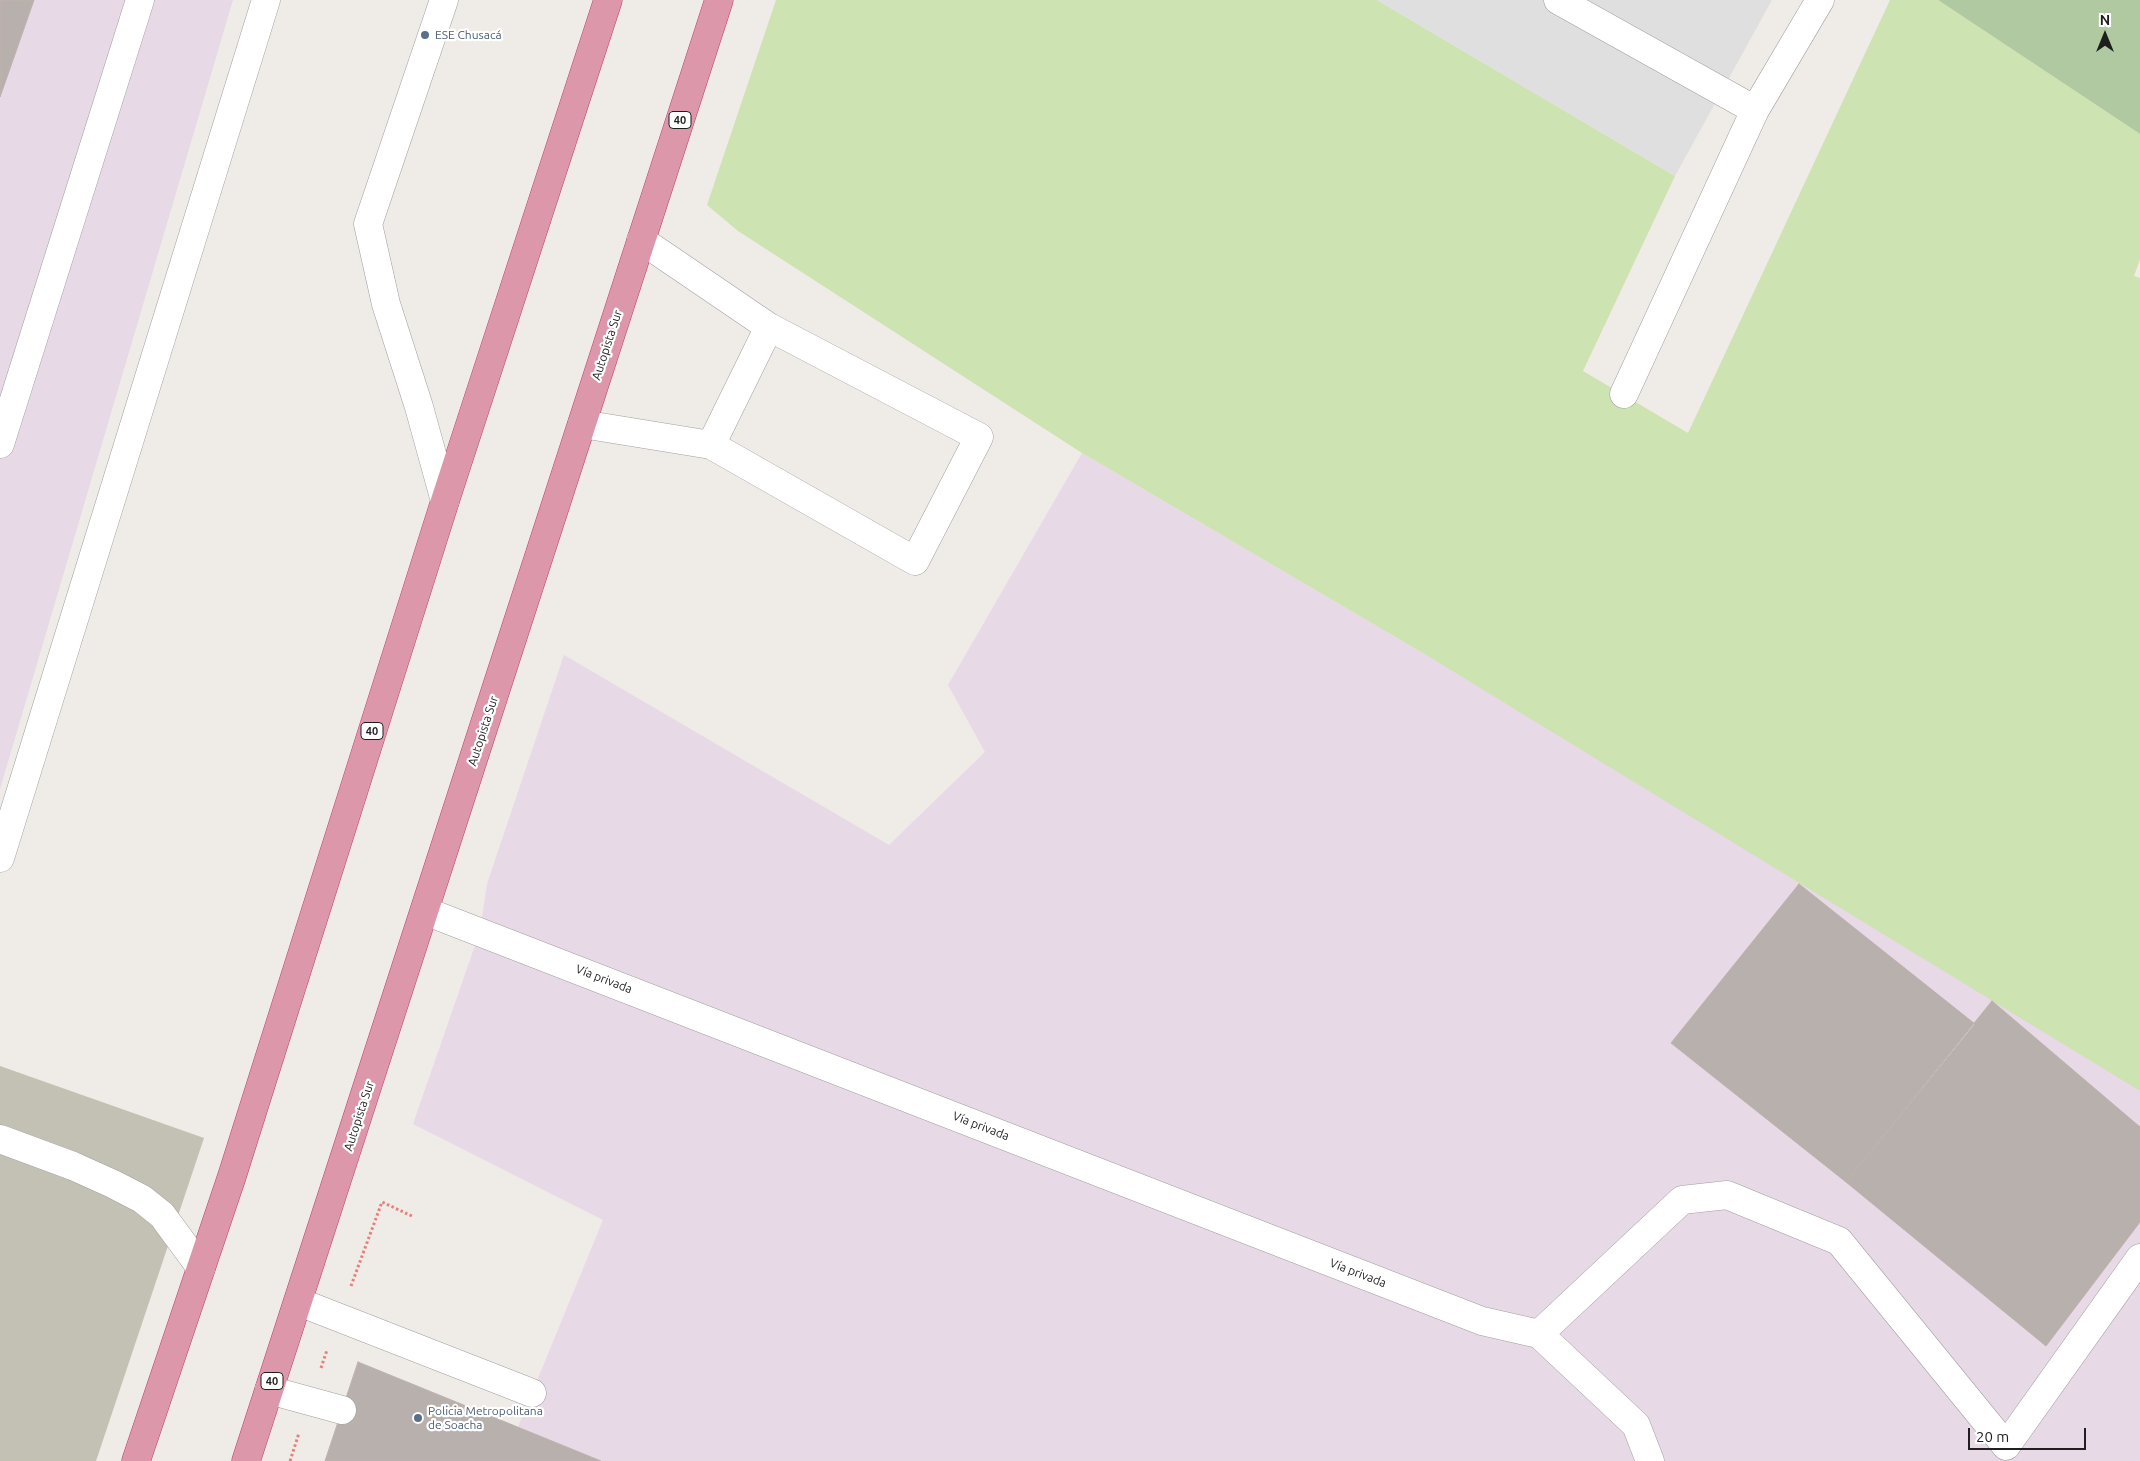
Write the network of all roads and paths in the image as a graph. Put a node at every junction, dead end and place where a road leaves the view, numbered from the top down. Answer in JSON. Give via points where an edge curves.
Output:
{"nodes":[{"id":1,"x":140,"y":0,"type":"edge"},
{"id":2,"x":266,"y":0,"type":"edge"},
{"id":3,"x":444,"y":0,"type":"edge"},
{"id":4,"x":608,"y":0,"type":"edge"},
{"id":5,"x":719,"y":0,"type":"edge"},
{"id":6,"x":1558,"y":0,"type":"edge"},
{"id":7,"x":1820,"y":0,"type":"edge"},
{"id":8,"x":1755,"y":110,"type":"junction"},
{"id":9,"x":641,"y":240,"type":"junction"},
{"id":10,"x":769,"y":327,"type":"junction"},
{"id":11,"x":1624,"y":394,"type":"dead end"},
{"id":12,"x":582,"y":424,"type":"junction"},
{"id":13,"x":0,"y":444,"type":"edge"},
{"id":14,"x":711,"y":445,"type":"junction"},
{"id":15,"x":445,"y":501,"type":"junction"},
{"id":16,"x":2,"y":852,"type":"edge"},
{"id":17,"x":425,"y":910,"type":"junction"},
{"id":18,"x":0,"y":1139,"type":"edge"},
{"id":19,"x":2140,"y":1258,"type":"edge"},
{"id":20,"x":201,"y":1268,"type":"junction"},
{"id":21,"x":299,"y":1302,"type":"junction"},
{"id":22,"x":1539,"y":1334,"type":"junction"},
{"id":23,"x":269,"y":1390,"type":"junction"},
{"id":24,"x":532,"y":1393,"type":"dead end"},
{"id":25,"x":342,"y":1410,"type":"dead end"},
{"id":26,"x":2008,"y":1456,"type":"edge"},
{"id":27,"x":136,"y":1461,"type":"edge"},
{"id":28,"x":246,"y":1461,"type":"edge"},
{"id":29,"x":1650,"y":1461,"type":"edge"}],
"edges":[{"from":1,"to":13,"type":"street"},
{"from":2,"to":16,"type":"street"},
{"from":3,"to":15,"type":"street","via":[[368,224],[386,304]]},
{"from":4,"to":15,"type":"highway","number":"40"},
{"from":5,"to":9,"type":"highway","name":"Autopista Sur","number":"40"},
{"from":6,"to":8,"type":"street"},
{"from":7,"to":8,"type":"street"},
{"from":8,"to":11,"type":"street"},
{"from":9,"to":10,"type":"street"},
{"from":9,"to":12,"type":"highway","name":"Autopista Sur","number":"40"},
{"from":10,"to":14,"type":"street"},
{"from":10,"to":14,"type":"street","via":[[979,437],[915,561]]},
{"from":12,"to":14,"type":"street"},
{"from":12,"to":17,"type":"highway","name":"Autopista Sur","number":"40"},
{"from":15,"to":20,"type":"highway","number":"40"},
{"from":17,"to":21,"type":"highway","name":"Autopista Sur","number":"40"},
{"from":17,"to":22,"type":"street","name":"Vía privada","via":[[1482,1321]]},
{"from":18,"to":20,"type":"street","via":[[73,1166],[142,1199],[162,1216]]},
{"from":19,"to":26,"type":"street"},
{"from":20,"to":27,"type":"highway","number":"40"},
{"from":21,"to":23,"type":"highway","name":"Autopista Sur","number":"40"},
{"from":21,"to":24,"type":"street"},
{"from":22,"to":26,"type":"street","via":[[1682,1200],[1727,1195],[1838,1241]]},
{"from":22,"to":29,"type":"street","via":[[1636,1425]]},
{"from":23,"to":25,"type":"street"},
{"from":23,"to":28,"type":"highway","name":"Autopista Sur","number":"40"}]}
